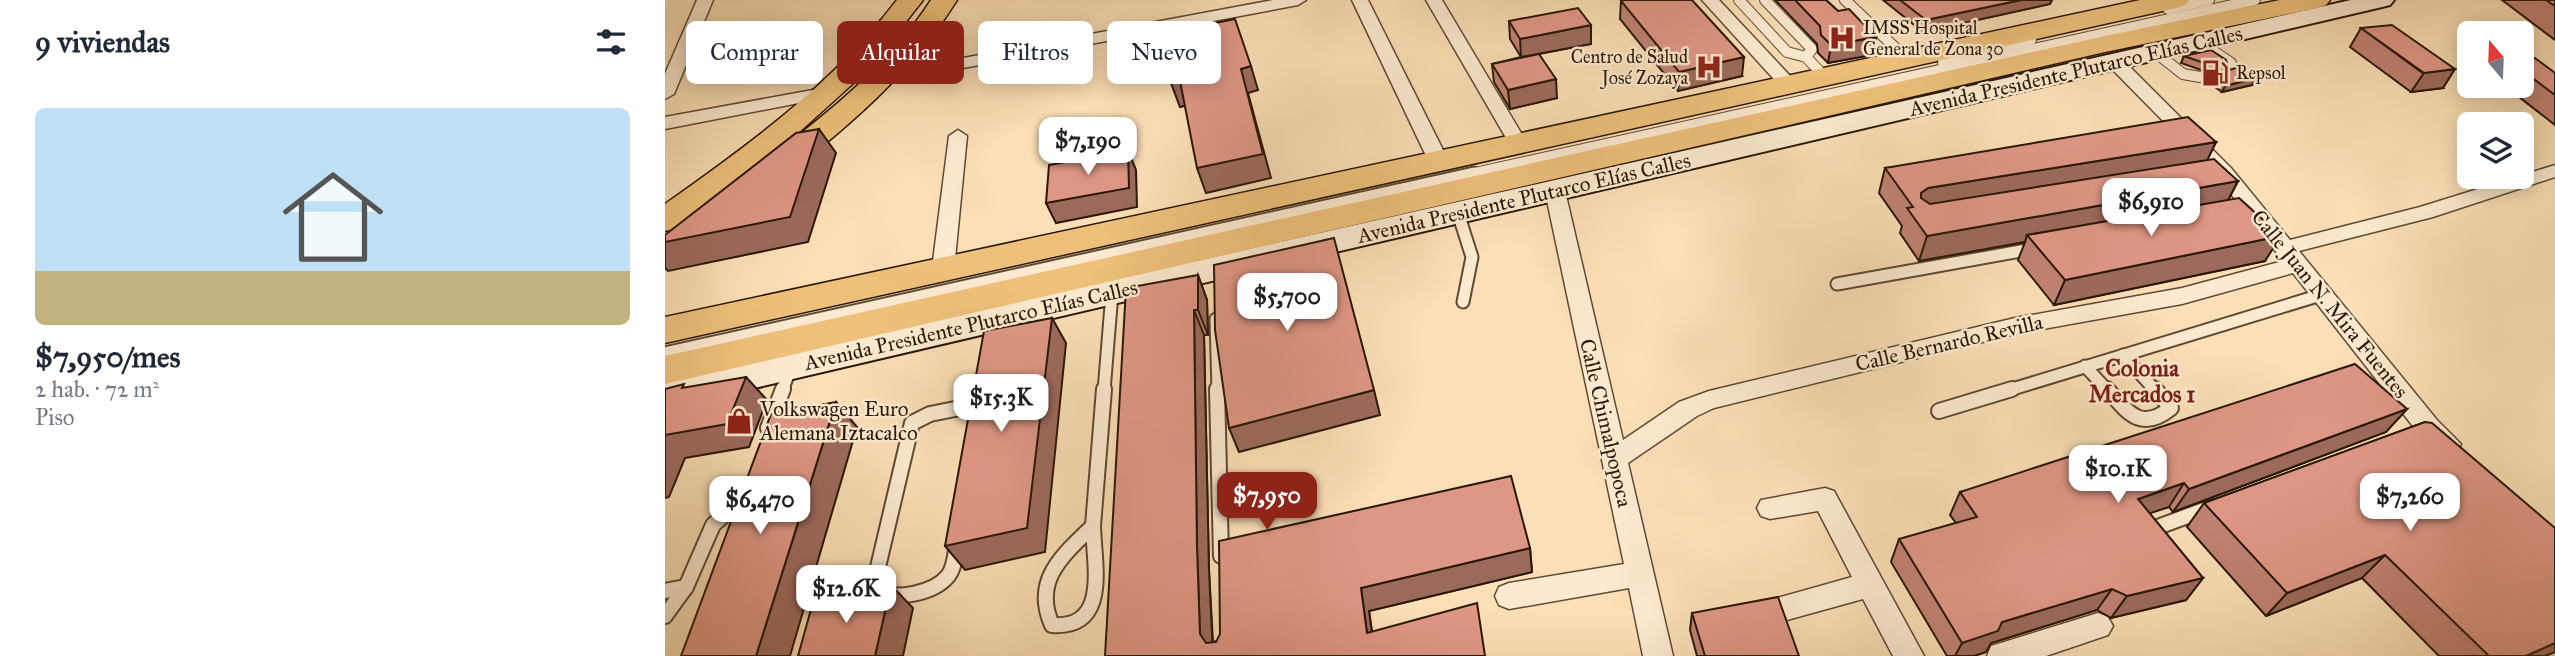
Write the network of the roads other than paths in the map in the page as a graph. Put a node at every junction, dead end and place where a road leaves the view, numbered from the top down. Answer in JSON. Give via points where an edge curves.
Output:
{"nodes":[{"id":1,"x":705,"y":0,"type":"edge"},
{"id":2,"x":910,"y":0,"type":"edge"},
{"id":3,"x":944,"y":0,"type":"edge"},
{"id":4,"x":1298,"y":0,"type":"edge"},
{"id":5,"x":1360,"y":0,"type":"edge"},
{"id":6,"x":1434,"y":0,"type":"edge"},
{"id":7,"x":1710,"y":0,"type":"edge"},
{"id":8,"x":1739,"y":0,"type":"edge"},
{"id":9,"x":1765,"y":0,"type":"edge"},
{"id":10,"x":1845,"y":0,"type":"edge"},
{"id":11,"x":2209,"y":0,"type":"edge"},
{"id":12,"x":2255,"y":0,"type":"edge"},
{"id":13,"x":2382,"y":0,"type":"edge"},
{"id":14,"x":2153,"y":2,"type":"edge"},
{"id":15,"x":2307,"y":2,"type":"edge"},
{"id":16,"x":697,"y":21,"type":"edge"},
{"id":17,"x":930,"y":21,"type":"edge"},
{"id":18,"x":2246,"y":31,"type":"junction"},
{"id":19,"x":2200,"y":42,"type":"junction"},
{"id":20,"x":686,"y":50,"type":"joint"},
{"id":21,"x":2155,"y":52,"type":"junction"},
{"id":22,"x":665,"y":54,"type":"edge"},
{"id":23,"x":2115,"y":62,"type":"junction"},
{"id":24,"x":964,"y":63,"type":"edge"},
{"id":25,"x":1814,"y":66,"type":"junction"},
{"id":26,"x":1907,"y":67,"type":"junction"},
{"id":27,"x":2230,"y":69,"type":"edge"},
{"id":28,"x":2200,"y":76,"type":"dead end"},
{"id":29,"x":1787,"y":83,"type":"junction"},
{"id":30,"x":876,"y":84,"type":"edge"},
{"id":31,"x":829,"y":92,"type":"junction"},
{"id":32,"x":665,"y":94,"type":"edge"},
{"id":33,"x":1902,"y":111,"type":"junction"},
{"id":34,"x":1788,"y":115,"type":"junction"},
{"id":35,"x":665,"y":123,"type":"edge"},
{"id":36,"x":958,"y":136,"type":"dead end"},
{"id":37,"x":1518,"y":143,"type":"junction"},
{"id":38,"x":752,"y":153,"type":"junction"},
{"id":39,"x":789,"y":157,"type":"junction"},
{"id":40,"x":1438,"y":160,"type":"junction"},
{"id":41,"x":2555,"y":171,"type":"edge"},
{"id":42,"x":1555,"y":191,"type":"junction"},
{"id":43,"x":1458,"y":213,"type":"junction"},
{"id":44,"x":675,"y":230,"type":"edge"},
{"id":45,"x":2052,"y":245,"type":"edge"},
{"id":46,"x":2292,"y":256,"type":"junction"},
{"id":47,"x":943,"y":269,"type":"junction"},
{"id":48,"x":1837,"y":284,"type":"dead end"},
{"id":49,"x":1215,"y":285,"type":"junction"},
{"id":50,"x":1112,"y":293,"type":"junction"},
{"id":51,"x":2324,"y":294,"type":"junction"},
{"id":52,"x":1463,"y":302,"type":"dead end"},
{"id":53,"x":665,"y":330,"type":"edge"},
{"id":54,"x":665,"y":353,"type":"edge"},
{"id":55,"x":2123,"y":355,"type":"junction"},
{"id":56,"x":791,"y":366,"type":"junction"},
{"id":57,"x":2085,"y":366,"type":"junction"},
{"id":58,"x":665,"y":370,"type":"edge"},
{"id":59,"x":665,"y":396,"type":"edge"},
{"id":60,"x":980,"y":404,"type":"edge"},
{"id":61,"x":1939,"y":411,"type":"dead end"},
{"id":62,"x":761,"y":444,"type":"edge"},
{"id":63,"x":1614,"y":459,"type":"junction"},
{"id":64,"x":2467,"y":461,"type":"edge"},
{"id":65,"x":738,"y":502,"type":"edge"},
{"id":66,"x":2224,"y":503,"type":"edge"},
{"id":67,"x":1770,"y":508,"type":"dead end"},
{"id":68,"x":960,"y":526,"type":"edge"},
{"id":69,"x":1093,"y":526,"type":"junction"},
{"id":70,"x":2155,"y":541,"type":"edge"},
{"id":71,"x":1221,"y":574,"type":"edge"},
{"id":72,"x":1640,"y":574,"type":"junction"},
{"id":73,"x":1871,"y":584,"type":"junction"},
{"id":74,"x":686,"y":587,"type":"junction"},
{"id":75,"x":665,"y":591,"type":"edge"},
{"id":76,"x":1509,"y":596,"type":"dead end"},
{"id":77,"x":1787,"y":607,"type":"dead end"},
{"id":78,"x":665,"y":616,"type":"edge"},
{"id":79,"x":2098,"y":626,"type":"dead end"},
{"id":80,"x":1658,"y":656,"type":"edge"},
{"id":81,"x":1909,"y":656,"type":"edge"},
{"id":82,"x":2002,"y":656,"type":"edge"}],
"edges":[{"from":1,"to":16,"type":"street"},
{"from":2,"to":31,"type":"main road","via":[[876,44]]},
{"from":3,"to":17,"type":"main road"},
{"from":4,"to":24,"type":"street"},
{"from":5,"to":40,"type":"street"},
{"from":6,"to":37,"type":"street"},
{"from":7,"to":29,"type":"street"},
{"from":8,"to":25,"type":"lane","via":[[1787,52]]},
{"from":9,"to":25,"type":"lane","via":[[1812,49]]},
{"from":10,"to":26,"type":"lane"},
{"from":11,"to":26,"type":"lane"},
{"from":12,"to":26,"type":"lane","via":[[1996,59]]},
{"from":13,"to":18,"type":"street","name":"Avenida Presidente Plutarco Elías Calles"},
{"from":14,"to":26,"type":"main road"},
{"from":15,"to":18,"type":"main road"},
{"from":15,"to":34,"type":"main road","name":"Avenida Presidente Plutarco Elías Calles"},
{"from":18,"to":19,"type":"street","name":"Avenida Presidente Plutarco Elías Calles"},
{"from":19,"to":21,"type":"street","name":"Avenida Presidente Plutarco Elías Calles"},
{"from":19,"to":27,"type":"lane","via":[[2231,63]]},
{"from":20,"to":22,"type":"street"},
{"from":20,"to":32,"type":"street"},
{"from":21,"to":23,"type":"street","name":"Avenida Presidente Plutarco Elías Calles"},
{"from":21,"to":28,"type":"lane","via":[[2183,74]]},
{"from":23,"to":33,"type":"street","name":"Avenida Presidente Plutarco Elías Calles"},
{"from":23,"to":46,"type":"street","name":"Calle Juan N. Mira Fuentes"},
{"from":25,"to":26,"type":"main road"},
{"from":25,"to":29,"type":"main road"},
{"from":26,"to":54,"type":"lane"},
{"from":29,"to":37,"type":"main road"},
{"from":30,"to":39,"type":"main road"},
{"from":31,"to":35,"type":"street"},
{"from":31,"to":38,"type":"main road"},
{"from":33,"to":34,"type":"main road"},
{"from":33,"to":42,"type":"street","name":"Avenida Presidente Plutarco Elías Calles"},
{"from":34,"to":58,"type":"main road","name":"Avenida Presidente Plutarco Elías Calles"},
{"from":36,"to":47,"type":"street"},
{"from":37,"to":40,"type":"main road"},
{"from":38,"to":39,"type":"main road"},
{"from":38,"to":44,"type":"main road"},
{"from":39,"to":44,"type":"main road"},
{"from":40,"to":47,"type":"main road"},
{"from":41,"to":46,"type":"street","name":"Calle Bernardo Revilla"},
{"from":42,"to":43,"type":"street","name":"Avenida Presidente Plutarco Elías Calles"},
{"from":42,"to":63,"type":"street","name":"Calle Chimalpopoca"},
{"from":43,"to":49,"type":"street","name":"Avenida Presidente Plutarco Elías Calles"},
{"from":43,"to":52,"type":"lane","via":[[1472,257]]},
{"from":45,"to":48,"type":"lane"},
{"from":46,"to":51,"type":"street","name":"Calle Juan N. Mira Fuentes"},
{"from":46,"to":63,"type":"street","name":"Calle Bernardo Revilla","via":[[2182,296],[2015,326],[1709,400]]},
{"from":47,"to":53,"type":"main road"},
{"from":49,"to":50,"type":"street","name":"Avenida Presidente Plutarco Elías Calles"},
{"from":49,"to":71,"type":"lane"},
{"from":50,"to":56,"type":"street","name":"Avenida Presidente Plutarco Elías Calles","via":[[995,325]]},
{"from":50,"to":69,"type":"lane"},
{"from":51,"to":55,"type":"lane"},
{"from":51,"to":64,"type":"street","name":"Calle Juan N. Mira Fuentes","via":[[2422,429]]},
{"from":55,"to":57,"type":"lane"},
{"from":55,"to":57,"type":"lane","via":[[2168,402],[2168,411],[2135,419]]},
{"from":56,"to":59,"type":"street","name":"Avenida Presidente Plutarco Elías Calles"},
{"from":56,"to":62,"type":"lane"},
{"from":57,"to":61,"type":"lane"},
{"from":60,"to":68,"type":"lane","via":[[920,417],[909,430],[875,592],[892,596],[940,582],[953,566]]},
{"from":63,"to":72,"type":"street","name":"Calle Chimalpopoca"},
{"from":65,"to":74,"type":"lane","via":[[713,525]]},
{"from":66,"to":70,"type":"lane","via":[[2147,531]]},
{"from":67,"to":73,"type":"street","via":[[1825,499]]},
{"from":69,"to":69,"type":"lane","via":[[1095,599],[1087,616],[1067,626],[1052,625],[1045,614],[1048,577]]},
{"from":72,"to":76,"type":"street"},
{"from":72,"to":80,"type":"street","name":"Calle Chimalpopoca"},
{"from":73,"to":77,"type":"street"},
{"from":73,"to":81,"type":"street"},
{"from":74,"to":75,"type":"lane"},
{"from":74,"to":78,"type":"lane"},
{"from":79,"to":82,"type":"street"}]}
